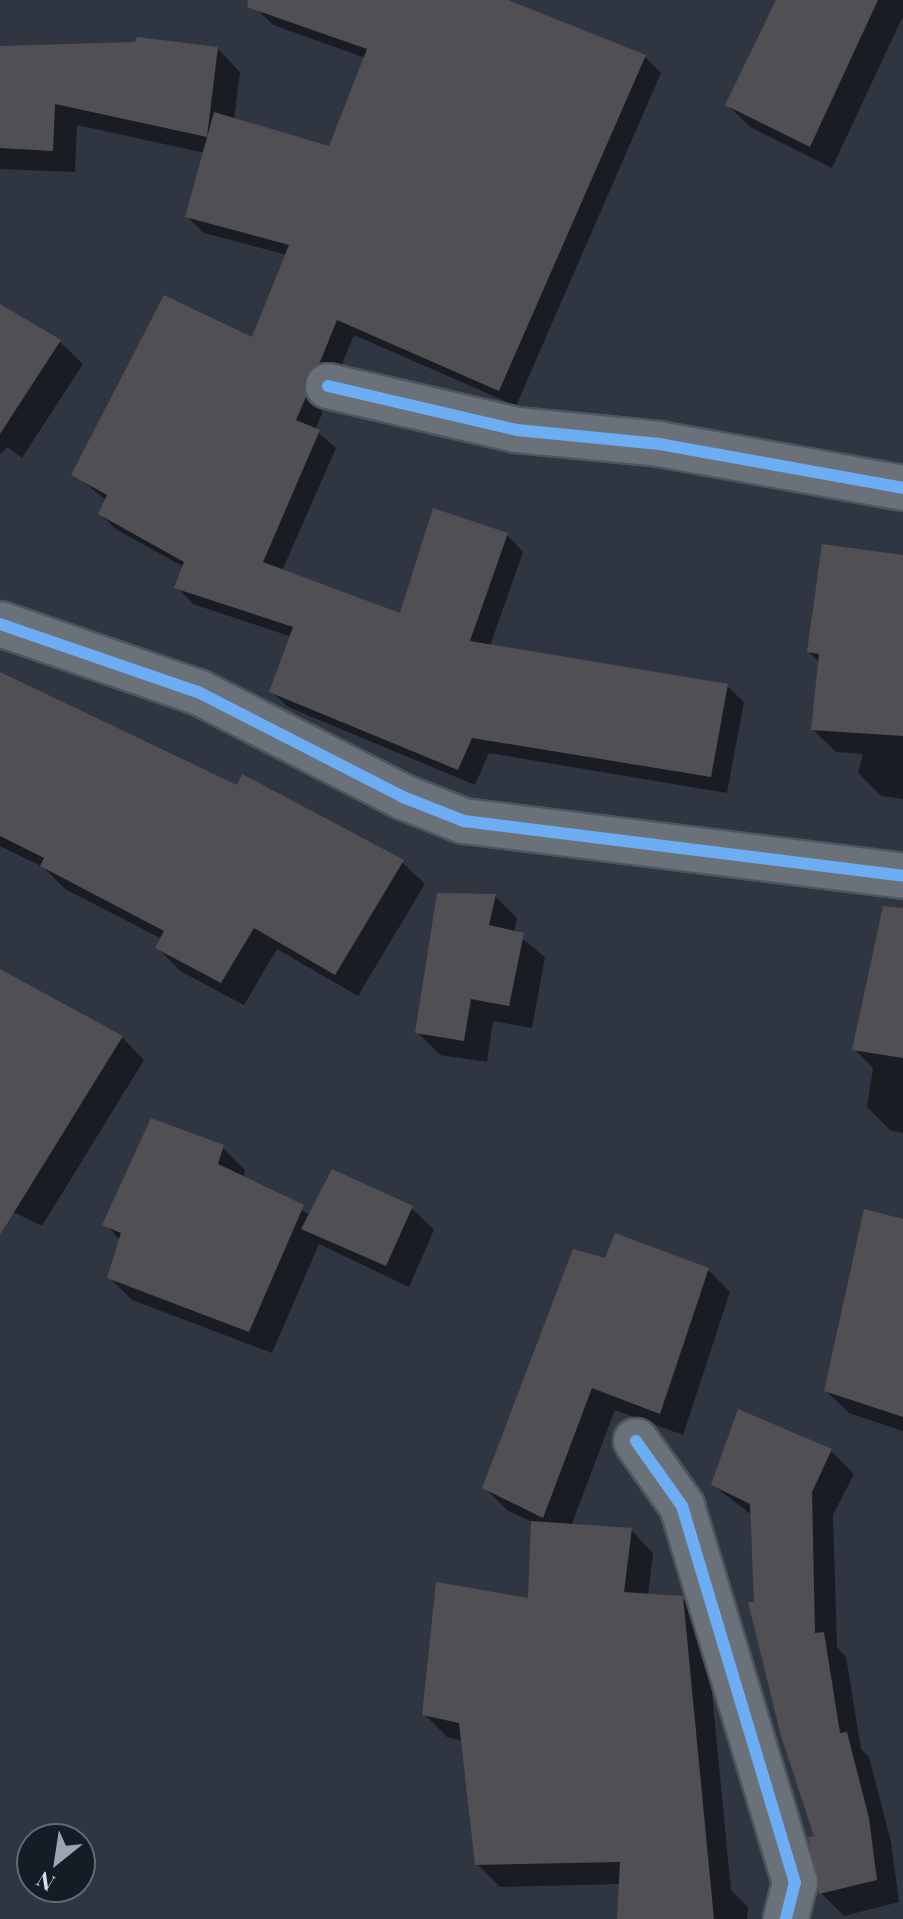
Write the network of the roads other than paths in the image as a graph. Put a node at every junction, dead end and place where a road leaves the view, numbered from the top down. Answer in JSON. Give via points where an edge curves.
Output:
{"nodes":[{"id":1,"x":328,"y":386,"type":"dead end"},
{"id":2,"x":903,"y":488,"type":"edge"},
{"id":3,"x":0,"y":624,"type":"edge"},
{"id":4,"x":903,"y":876,"type":"edge"},
{"id":5,"x":636,"y":1441,"type":"dead end"},
{"id":6,"x":786,"y":1919,"type":"edge"}],
"edges":[{"from":1,"to":2,"type":"street","via":[[517,430],[659,444]]},
{"from":3,"to":4,"type":"street","via":[[198,692],[403,797],[464,821]]},
{"from":5,"to":6,"type":"street","via":[[682,1506],[795,1882]]}]}
